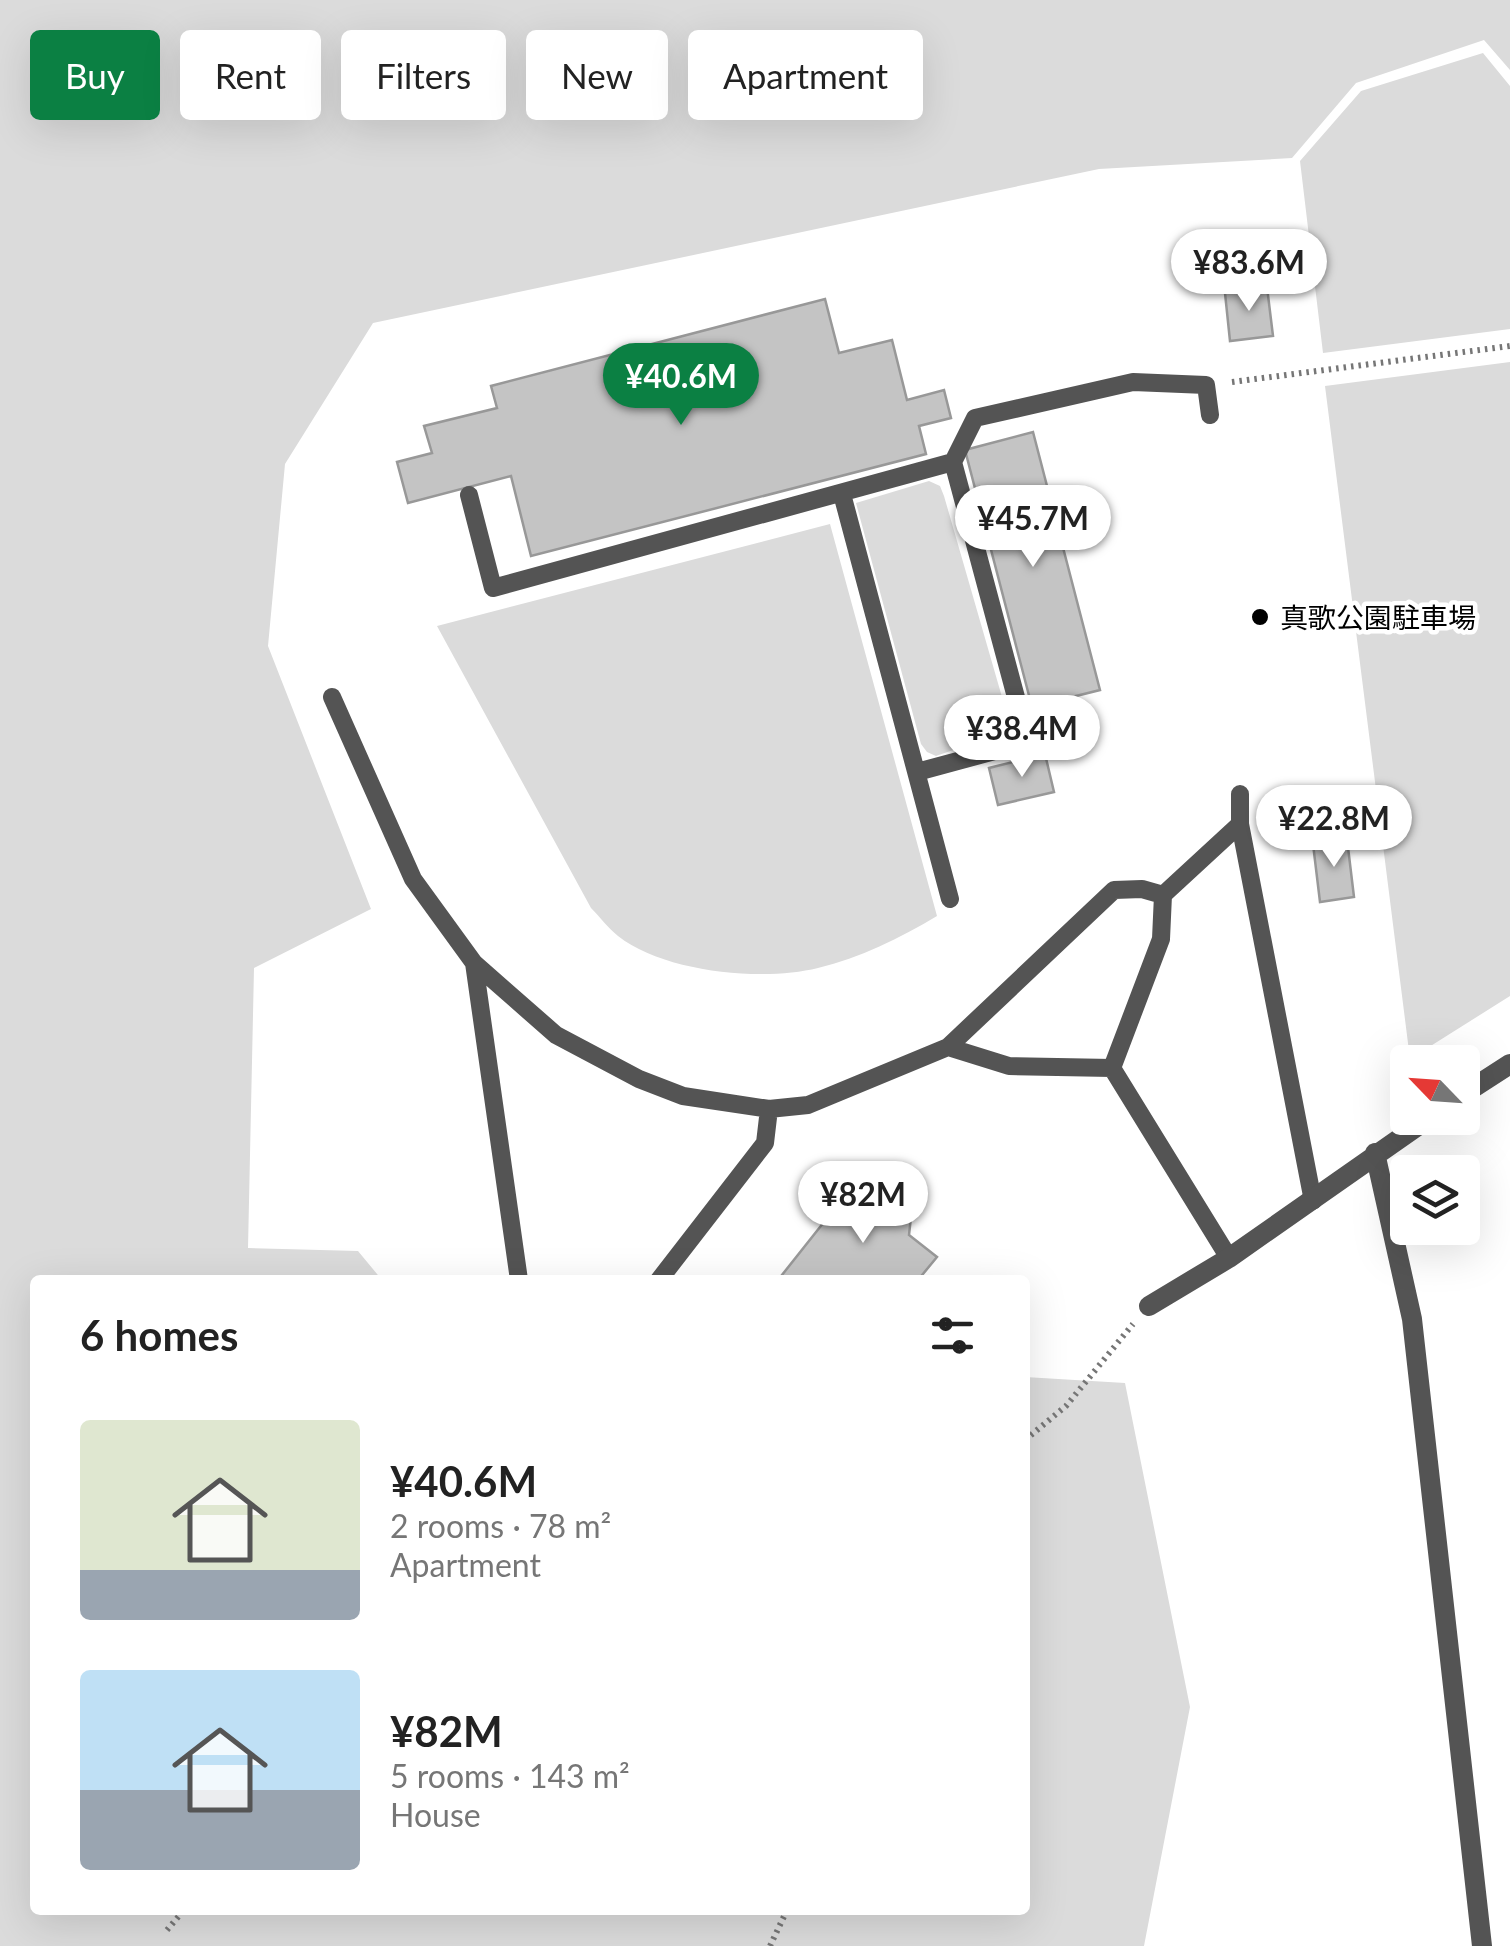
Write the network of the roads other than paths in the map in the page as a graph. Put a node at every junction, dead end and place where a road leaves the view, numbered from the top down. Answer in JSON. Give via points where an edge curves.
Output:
{"nodes":[{"id":1,"x":1210,"y":415,"type":"dead end"},
{"id":2,"x":954,"y":462,"type":"junction"},
{"id":3,"x":842,"y":494,"type":"junction"},
{"id":4,"x":469,"y":495,"type":"dead end"},
{"id":5,"x":332,"y":697,"type":"dead end"},
{"id":6,"x":916,"y":772,"type":"junction"},
{"id":7,"x":1240,"y":794,"type":"dead end"},
{"id":8,"x":1240,"y":824,"type":"junction"},
{"id":9,"x":1163,"y":895,"type":"junction"},
{"id":10,"x":950,"y":899,"type":"dead end"},
{"id":11,"x":474,"y":964,"type":"junction"},
{"id":12,"x":948,"y":1047,"type":"junction"},
{"id":13,"x":1510,"y":1064,"type":"edge"},
{"id":14,"x":1112,"y":1068,"type":"junction"},
{"id":15,"x":1480,"y":1084,"type":"edge"},
{"id":16,"x":769,"y":1110,"type":"junction"},
{"id":17,"x":1402,"y":1135,"type":"edge"},
{"id":18,"x":1375,"y":1152,"type":"junction"},
{"id":19,"x":1313,"y":1201,"type":"junction"},
{"id":20,"x":1229,"y":1258,"type":"junction"},
{"id":21,"x":517,"y":1275,"type":"edge"},
{"id":22,"x":663,"y":1275,"type":"edge"},
{"id":23,"x":1149,"y":1306,"type":"road end"},
{"id":24,"x":1482,"y":1946,"type":"edge"}],
"edges":[{"from":1,"to":2,"type":"lane","via":[[1206,385],[1134,382],[974,418]]},
{"from":2,"to":3,"type":"lane"},
{"from":2,"to":6,"type":"lane","via":[[1028,742]]},
{"from":3,"to":4,"type":"lane","via":[[493,588]]},
{"from":3,"to":6,"type":"lane"},
{"from":5,"to":11,"type":"lane","via":[[413,879]]},
{"from":6,"to":10,"type":"lane"},
{"from":7,"to":8,"type":"lane"},
{"from":8,"to":9,"type":"lane"},
{"from":8,"to":19,"type":"lane"},
{"from":9,"to":12,"type":"lane","via":[[1114,890]]},
{"from":9,"to":14,"type":"lane","via":[[1161,939]]},
{"from":11,"to":16,"type":"lane","via":[[556,1034],[610,1065],[683,1096]]},
{"from":11,"to":21,"type":"lane"},
{"from":12,"to":14,"type":"lane","via":[[1009,1066]]},
{"from":12,"to":16,"type":"lane","via":[[808,1105]]},
{"from":13,"to":15,"type":"street"},
{"from":14,"to":20,"type":"lane"},
{"from":16,"to":22,"type":"lane","via":[[765,1144]]},
{"from":17,"to":18,"type":"street"},
{"from":18,"to":19,"type":"street"},
{"from":18,"to":24,"type":"street","via":[[1412,1319]]},
{"from":19,"to":20,"type":"street"},
{"from":20,"to":23,"type":"street"}]}
